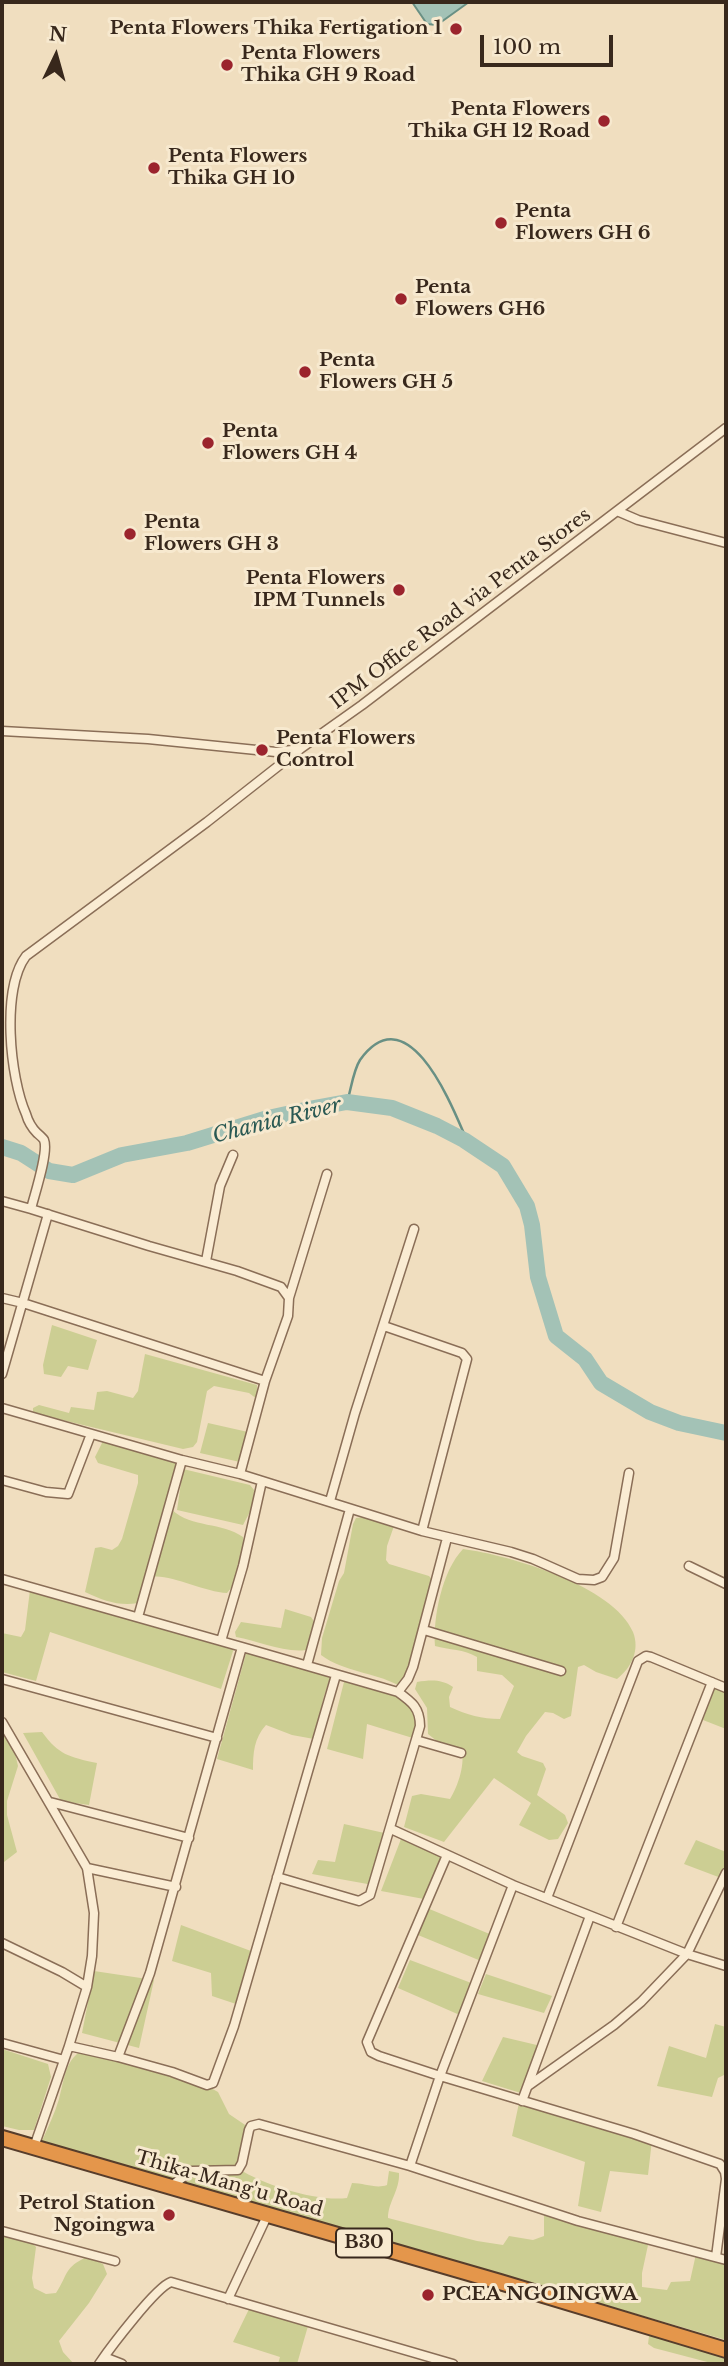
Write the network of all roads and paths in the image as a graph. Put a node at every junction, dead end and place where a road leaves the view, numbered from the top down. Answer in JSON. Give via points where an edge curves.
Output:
{"nodes":[{"id":1,"x":726,"y":428,"type":"edge"},
{"id":2,"x":614,"y":513,"type":"junction"},
{"id":3,"x":726,"y":542,"type":"edge"},
{"id":4,"x":2,"y":732,"type":"edge"},
{"id":5,"x":300,"y":749,"type":"junction"},
{"id":6,"x":233,"y":1155,"type":"dead end"},
{"id":7,"x":327,"y":1174,"type":"dead end"},
{"id":8,"x":2,"y":1201,"type":"edge"},
{"id":9,"x":31,"y":1209,"type":"junction"},
{"id":10,"x":48,"y":1214,"type":"junction"},
{"id":11,"x":414,"y":1229,"type":"dead end"},
{"id":12,"x":206,"y":1261,"type":"junction"},
{"id":13,"x":2,"y":1298,"type":"edge"},
{"id":14,"x":289,"y":1298,"type":"junction"},
{"id":15,"x":23,"y":1303,"type":"junction"},
{"id":16,"x":384,"y":1326,"type":"junction"},
{"id":17,"x":2,"y":1374,"type":"edge"},
{"id":18,"x":265,"y":1381,"type":"junction"},
{"id":19,"x":2,"y":1408,"type":"edge"},
{"id":20,"x":91,"y":1434,"type":"junction"},
{"id":21,"x":182,"y":1460,"type":"junction"},
{"id":22,"x":629,"y":1473,"type":"dead end"},
{"id":23,"x":240,"y":1474,"type":"junction"},
{"id":24,"x":2,"y":1480,"type":"edge"},
{"id":25,"x":261,"y":1481,"type":"junction"},
{"id":26,"x":330,"y":1501,"type":"junction"},
{"id":27,"x":350,"y":1508,"type":"junction"},
{"id":28,"x":422,"y":1531,"type":"junction"},
{"id":29,"x":447,"y":1538,"type":"junction"},
{"id":30,"x":689,"y":1566,"type":"dead end"},
{"id":31,"x":2,"y":1579,"type":"edge"},
{"id":32,"x":726,"y":1584,"type":"edge"},
{"id":33,"x":138,"y":1617,"type":"junction"},
{"id":34,"x":424,"y":1630,"type":"junction"},
{"id":35,"x":221,"y":1641,"type":"junction"},
{"id":36,"x":242,"y":1647,"type":"junction"},
{"id":37,"x":307,"y":1665,"type":"junction"},
{"id":38,"x":561,"y":1671,"type":"dead end"},
{"id":39,"x":336,"y":1675,"type":"junction"},
{"id":40,"x":2,"y":1679,"type":"edge"},
{"id":41,"x":712,"y":1682,"type":"junction"},
{"id":42,"x":726,"y":1688,"type":"edge"},
{"id":43,"x":398,"y":1692,"type":"junction"},
{"id":44,"x":2,"y":1722,"type":"edge"},
{"id":45,"x":217,"y":1738,"type":"junction"},
{"id":46,"x":416,"y":1740,"type":"junction"},
{"id":47,"x":461,"y":1753,"type":"dead end"},
{"id":48,"x":50,"y":1802,"type":"junction"},
{"id":49,"x":391,"y":1829,"type":"junction"},
{"id":50,"x":189,"y":1838,"type":"junction"},
{"id":51,"x":447,"y":1855,"type":"junction"},
{"id":52,"x":87,"y":1868,"type":"junction"},
{"id":53,"x":726,"y":1872,"type":"edge"},
{"id":54,"x":277,"y":1877,"type":"junction"},
{"id":55,"x":513,"y":1885,"type":"junction"},
{"id":56,"x":176,"y":1886,"type":"junction"},
{"id":57,"x":547,"y":1898,"type":"junction"},
{"id":58,"x":590,"y":1916,"type":"junction"},
{"id":59,"x":616,"y":1927,"type":"junction"},
{"id":60,"x":2,"y":1943,"type":"edge"},
{"id":61,"x":687,"y":1955,"type":"junction"},
{"id":62,"x":726,"y":1966,"type":"edge"},
{"id":63,"x":87,"y":1987,"type":"junction"},
{"id":64,"x":2,"y":2043,"type":"edge"},
{"id":65,"x":69,"y":2046,"type":"junction"},
{"id":66,"x":118,"y":2057,"type":"junction"},
{"id":67,"x":64,"y":2060,"type":"junction"},
{"id":68,"x":440,"y":2076,"type":"junction"},
{"id":69,"x":528,"y":2086,"type":"junction"},
{"id":70,"x":522,"y":2101,"type":"junction"},
{"id":71,"x":2,"y":2138,"type":"edge"},
{"id":72,"x":34,"y":2147,"type":"junction"},
{"id":73,"x":410,"y":2166,"type":"junction"},
{"id":74,"x":171,"y":2186,"type":"junction"},
{"id":75,"x":267,"y":2216,"type":"junction"},
{"id":76,"x":2,"y":2231,"type":"edge"},
{"id":77,"x":716,"y":2257,"type":"junction"},
{"id":78,"x":726,"y":2260,"type":"edge"},
{"id":79,"x":115,"y":2261,"type":"dead end"},
{"id":80,"x":228,"y":2299,"type":"junction"},
{"id":81,"x":726,"y":2350,"type":"edge"},
{"id":82,"x":102,"y":2361,"type":"edge"},
{"id":83,"x":122,"y":2364,"type":"edge"},
{"id":84,"x":453,"y":2364,"type":"edge"}],
"edges":[{"from":1,"to":2,"type":"street"},
{"from":2,"to":3,"type":"street","name":"IPM Office Road via Penta Stores"},
{"from":2,"to":5,"type":"street","name":"IPM Office Road via Penta Stores"},
{"from":4,"to":5,"type":"street","via":[[148,739],[276,752]]},
{"from":5,"to":9,"type":"street","name":"IPM Office Road via Penta Stores","via":[[21,962],[11,1015],[12,1063],[25,1114],[45,1144]]},
{"from":6,"to":12,"type":"street","via":[[220,1186]]},
{"from":7,"to":14,"type":"street"},
{"from":8,"to":9,"type":"street"},
{"from":9,"to":10,"type":"street"},
{"from":10,"to":12,"type":"street"},
{"from":10,"to":15,"type":"street"},
{"from":11,"to":16,"type":"street"},
{"from":12,"to":14,"type":"street","via":[[281,1287]]},
{"from":13,"to":15,"type":"street"},
{"from":14,"to":18,"type":"street","via":[[288,1316]]},
{"from":15,"to":17,"type":"street"},
{"from":15,"to":18,"type":"street"},
{"from":16,"to":26,"type":"street"},
{"from":16,"to":28,"type":"street","via":[[462,1353],[467,1359]]},
{"from":18,"to":23,"type":"street"},
{"from":19,"to":20,"type":"street"},
{"from":20,"to":21,"type":"street"},
{"from":20,"to":24,"type":"street","via":[[68,1494]]},
{"from":21,"to":23,"type":"street"},
{"from":21,"to":33,"type":"street"},
{"from":22,"to":29,"type":"street","via":[[614,1558],[607,1572],[594,1580],[578,1579],[511,1552]]},
{"from":23,"to":25,"type":"street"},
{"from":25,"to":26,"type":"street"},
{"from":25,"to":35,"type":"street"},
{"from":26,"to":27,"type":"street"},
{"from":27,"to":28,"type":"street"},
{"from":27,"to":37,"type":"street"},
{"from":28,"to":29,"type":"street"},
{"from":29,"to":34,"type":"street"},
{"from":30,"to":32,"type":"street"},
{"from":31,"to":33,"type":"street"},
{"from":33,"to":35,"type":"street"},
{"from":34,"to":38,"type":"street"},
{"from":34,"to":43,"type":"street","via":[[408,1679]]},
{"from":35,"to":36,"type":"street"},
{"from":36,"to":37,"type":"street"},
{"from":36,"to":45,"type":"street"},
{"from":37,"to":39,"type":"street"},
{"from":39,"to":43,"type":"street"},
{"from":39,"to":54,"type":"street"},
{"from":40,"to":45,"type":"street"},
{"from":41,"to":42,"type":"street"},
{"from":41,"to":57,"type":"street","via":[[650,1657],[638,1661]]},
{"from":41,"to":59,"type":"street"},
{"from":43,"to":46,"type":"street","via":[[418,1711]]},
{"from":44,"to":48,"type":"street"},
{"from":45,"to":50,"type":"street"},
{"from":46,"to":47,"type":"street"},
{"from":46,"to":49,"type":"street"},
{"from":48,"to":50,"type":"street"},
{"from":48,"to":52,"type":"street"},
{"from":49,"to":51,"type":"street"},
{"from":49,"to":54,"type":"street","via":[[374,1889],[366,1898],[359,1900]]},
{"from":50,"to":56,"type":"street"},
{"from":51,"to":55,"type":"street"},
{"from":51,"to":68,"type":"street","via":[[367,2042],[379,2056]]},
{"from":52,"to":56,"type":"street"},
{"from":52,"to":63,"type":"street","via":[[94,1920]]},
{"from":53,"to":61,"type":"street"},
{"from":54,"to":66,"type":"street","via":[[234,2026],[211,2084]]},
{"from":55,"to":57,"type":"street"},
{"from":55,"to":68,"type":"street"},
{"from":56,"to":66,"type":"street"},
{"from":57,"to":58,"type":"street"},
{"from":58,"to":59,"type":"street"},
{"from":58,"to":69,"type":"street"},
{"from":59,"to":61,"type":"street"},
{"from":60,"to":63,"type":"street"},
{"from":61,"to":62,"type":"street"},
{"from":61,"to":69,"type":"street","via":[[621,2020]]},
{"from":63,"to":65,"type":"street"},
{"from":64,"to":67,"type":"street"},
{"from":65,"to":66,"type":"street"},
{"from":65,"to":67,"type":"street"},
{"from":67,"to":72,"type":"street"},
{"from":68,"to":70,"type":"street"},
{"from":68,"to":73,"type":"street"},
{"from":69,"to":70,"type":"street"},
{"from":70,"to":77,"type":"street","via":[[720,2164],[726,2179]]},
{"from":71,"to":72,"type":"highway","name":"Thika-Mang'u Road","number":"B30"},
{"from":72,"to":74,"type":"highway","name":"Thika-Mang'u Road","number":"B30"},
{"from":73,"to":74,"type":"street","via":[[255,2124],[248,2130],[238,2169],[191,2171]]},
{"from":73,"to":77,"type":"street","via":[[579,2221]]},
{"from":74,"to":75,"type":"highway","name":"Thika-Mang'u Road","number":"B30"},
{"from":75,"to":80,"type":"street"},
{"from":75,"to":81,"type":"highway","name":"Thika-Mang'u Road","number":"B30"},
{"from":76,"to":79,"type":"street"},
{"from":77,"to":78,"type":"street"},
{"from":80,"to":82,"type":"street","via":[[178,2283],[166,2284]]},
{"from":80,"to":84,"type":"street"},
{"from":82,"to":83,"type":"street"}]}
